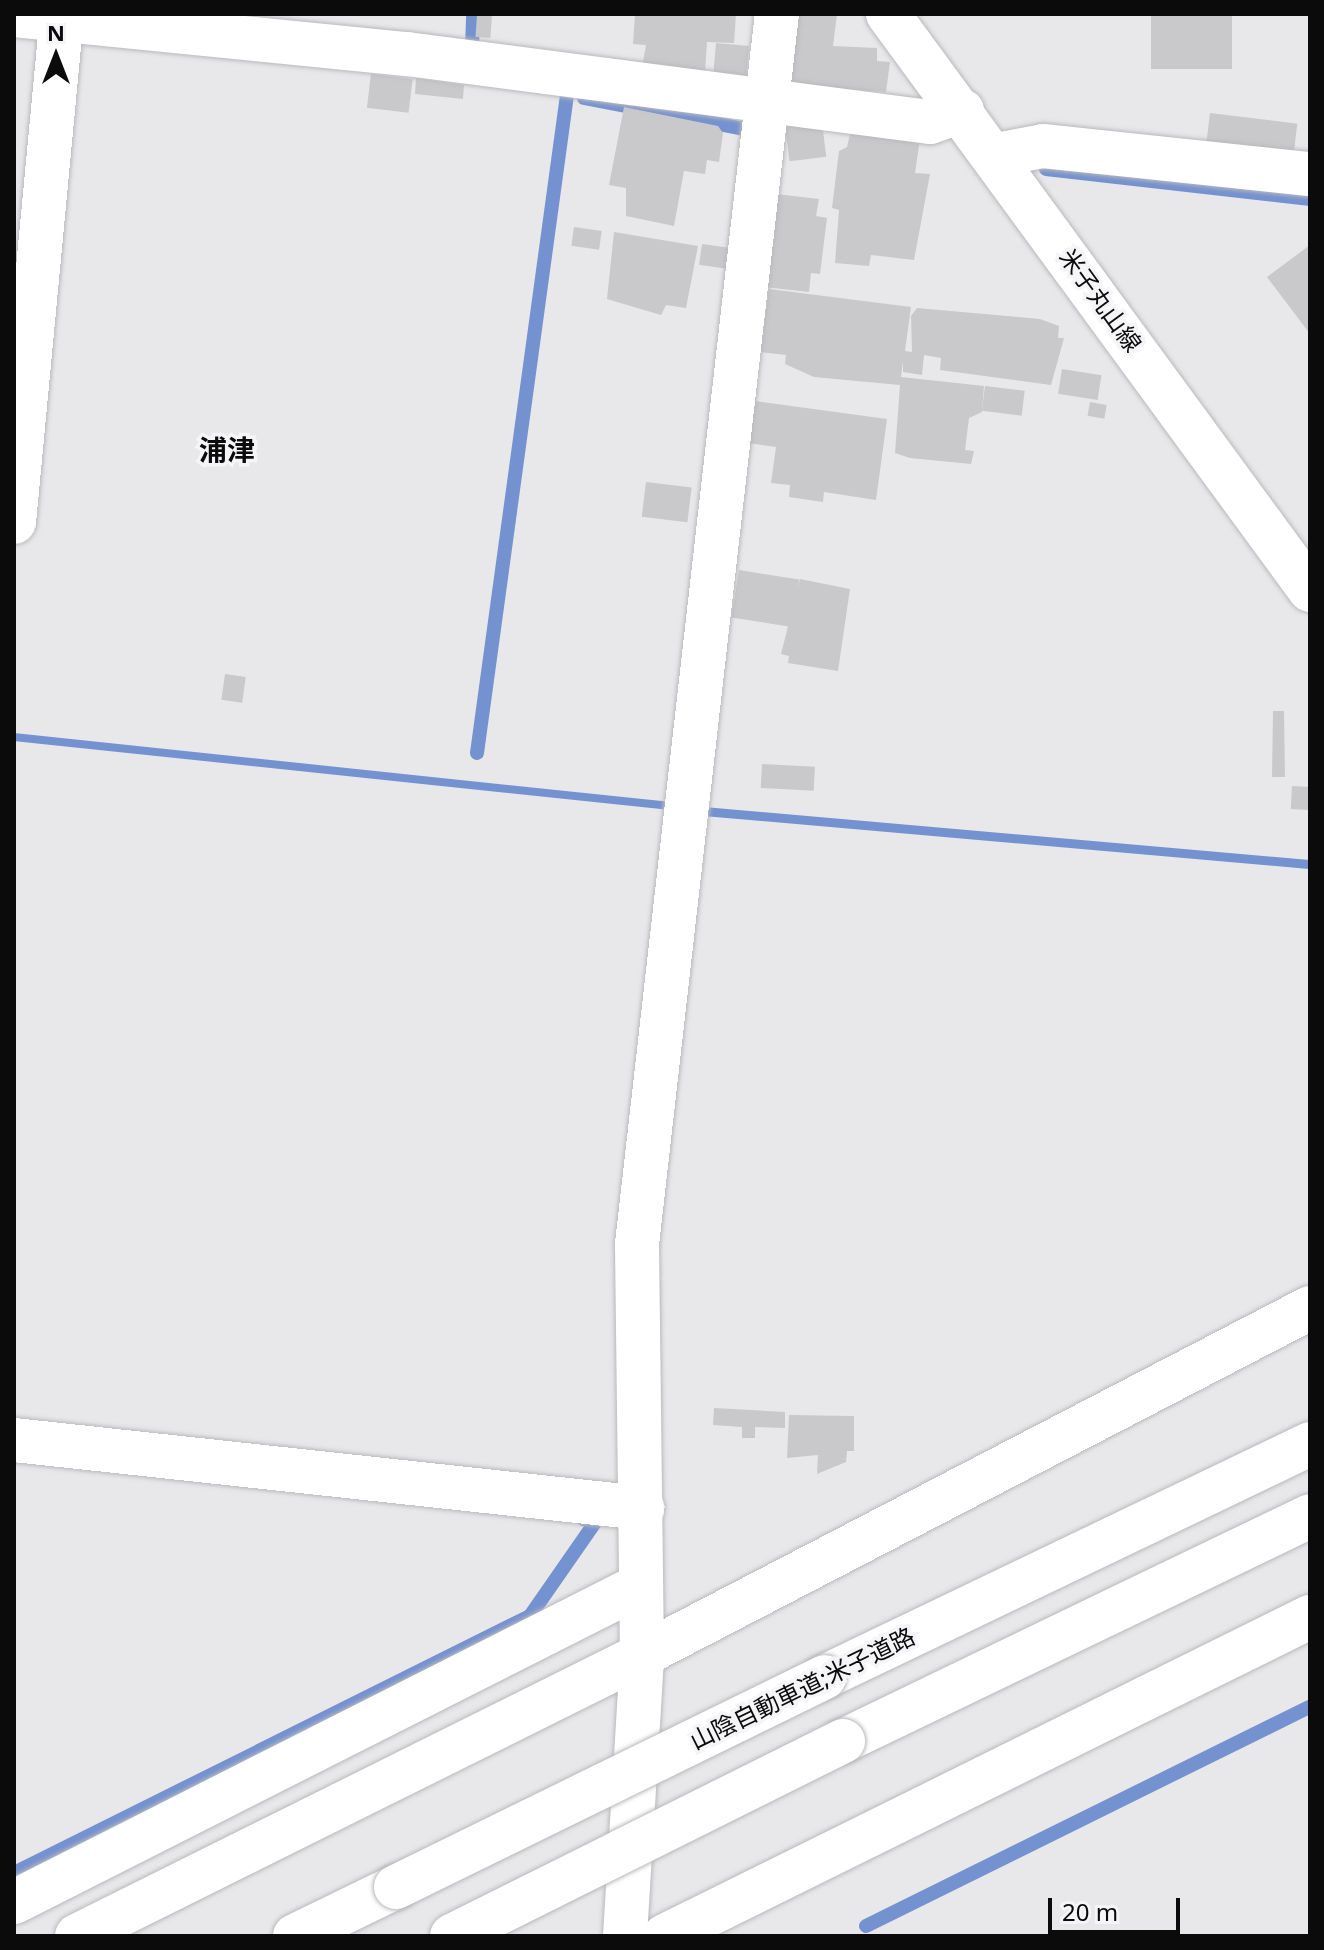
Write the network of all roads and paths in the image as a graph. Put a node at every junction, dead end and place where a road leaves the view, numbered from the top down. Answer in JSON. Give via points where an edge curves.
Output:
{"nodes":[{"id":1,"x":777,"y":14,"type":"edge"},
{"id":2,"x":888,"y":14,"type":"edge"},
{"id":3,"x":14,"y":15,"type":"edge"},
{"id":4,"x":62,"y":17,"type":"edge"},
{"id":5,"x":766,"y":102,"type":"junction"},
{"id":6,"x":962,"y":111,"type":"junction"},
{"id":7,"x":996,"y":155,"type":"junction"},
{"id":8,"x":1310,"y":174,"type":"edge"},
{"id":9,"x":14,"y":522,"type":"edge"},
{"id":10,"x":1310,"y":590,"type":"edge"},
{"id":11,"x":1310,"y":1308,"type":"edge"},
{"id":12,"x":14,"y":1440,"type":"edge"},
{"id":13,"x":1310,"y":1444,"type":"edge"},
{"id":14,"x":642,"y":1508,"type":"junction"},
{"id":15,"x":1310,"y":1516,"type":"edge"},
{"id":16,"x":637,"y":1587,"type":"junction"},
{"id":17,"x":1310,"y":1617,"type":"edge"},
{"id":18,"x":642,"y":1655,"type":"junction"},
{"id":19,"x":14,"y":1902,"type":"edge"},
{"id":20,"x":77,"y":1936,"type":"edge"},
{"id":21,"x":295,"y":1936,"type":"edge"},
{"id":22,"x":452,"y":1936,"type":"edge"},
{"id":23,"x":625,"y":1936,"type":"edge"},
{"id":24,"x":665,"y":1936,"type":"edge"}],
"edges":[{"from":1,"to":5,"type":"main road"},
{"from":2,"to":6,"type":"main road","name":"米子丸山線"},
{"from":3,"to":4,"type":"main road"},
{"from":4,"to":5,"type":"main road","via":[[407,54]]},
{"from":4,"to":9,"type":"main road"},
{"from":5,"to":6,"type":"main road","via":[[930,122]]},
{"from":5,"to":14,"type":"main road","via":[[637,1244]]},
{"from":6,"to":7,"type":"main road","name":"米子丸山線"},
{"from":7,"to":8,"type":"main road","via":[[1043,146]]},
{"from":7,"to":10,"type":"main road","name":"米子丸山線"},
{"from":11,"to":18,"type":"main road"},
{"from":12,"to":14,"type":"main road"},
{"from":13,"to":21,"type":"main road","name":"山陰自動車道;米子道路","bridge":true},
{"from":14,"to":16,"type":"main road"},
{"from":15,"to":22,"type":"main road","bridge":true},
{"from":16,"to":18,"type":"main road"},
{"from":16,"to":19,"type":"main road"},
{"from":17,"to":24,"type":"main road"},
{"from":18,"to":20,"type":"main road"},
{"from":18,"to":23,"type":"main road"}]}
